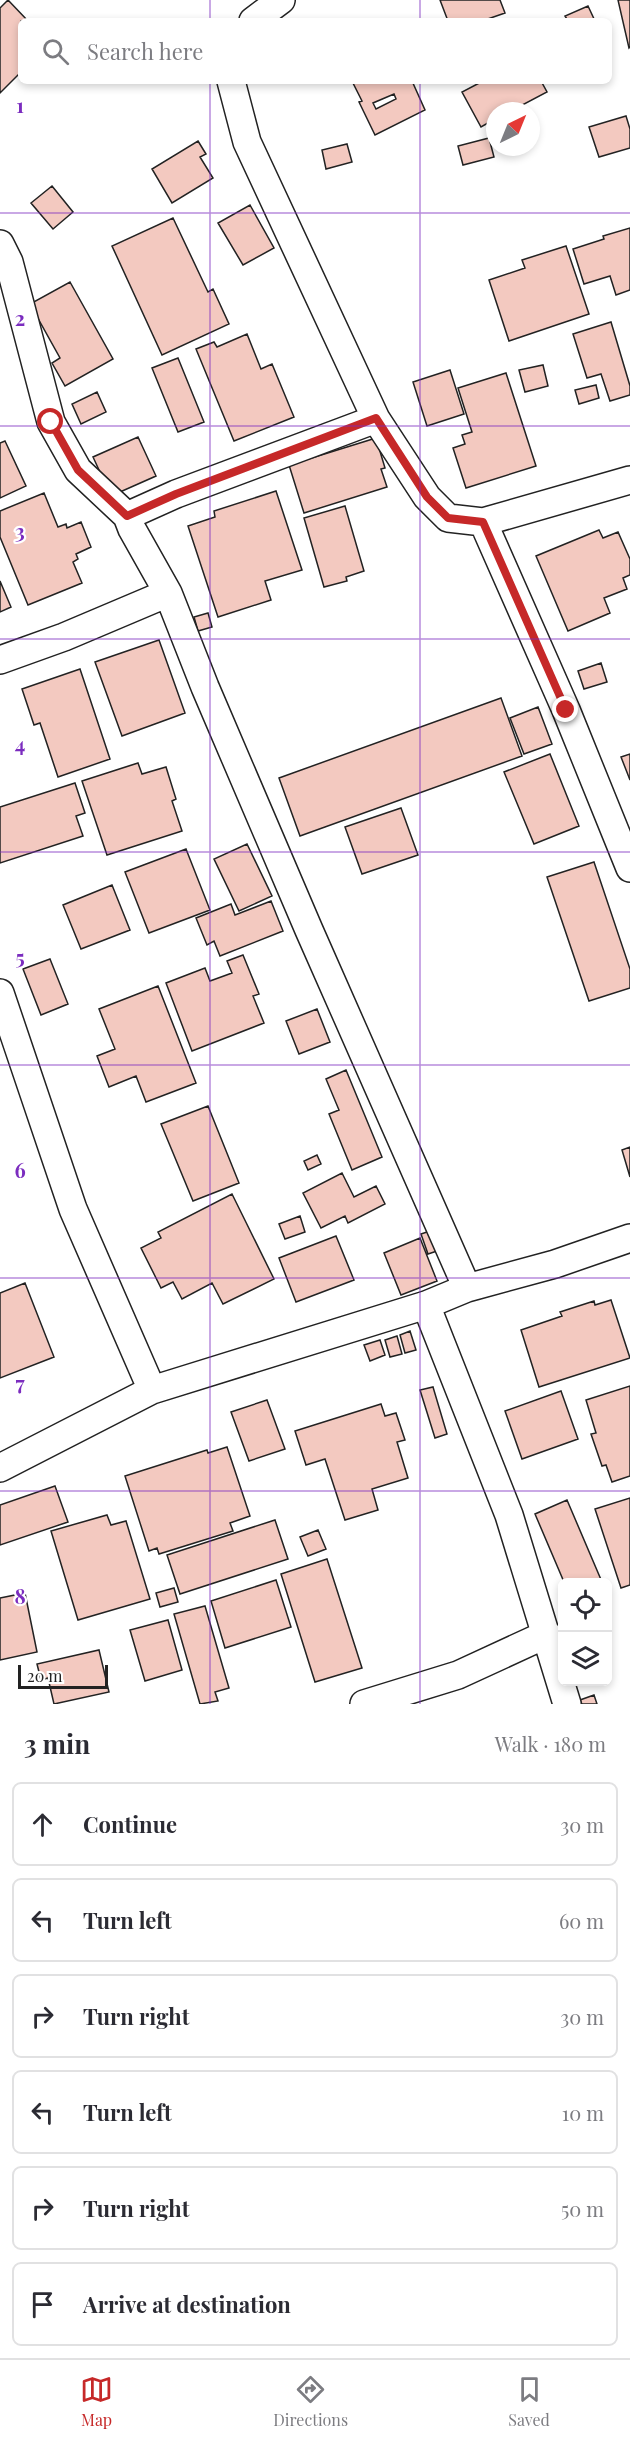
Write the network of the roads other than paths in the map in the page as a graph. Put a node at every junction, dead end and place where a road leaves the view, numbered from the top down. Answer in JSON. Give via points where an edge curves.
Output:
{"nodes":[{"id":1,"x":281,"y":0,"type":"edge"},
{"id":2,"x":257,"y":18,"type":"edge"},
{"id":3,"x":232,"y":84,"type":"edge"},
{"id":4,"x":0,"y":244,"type":"edge"},
{"id":5,"x":376,"y":418,"type":"junction"},
{"id":6,"x":630,"y":480,"type":"edge"},
{"id":7,"x":127,"y":516,"type":"junction"},
{"id":8,"x":483,"y":522,"type":"junction"},
{"id":9,"x":168,"y":593,"type":"junction"},
{"id":10,"x":0,"y":660,"type":"edge"},
{"id":11,"x":630,"y":868,"type":"edge"},
{"id":12,"x":0,"y":993,"type":"edge"},
{"id":13,"x":630,"y":1238,"type":"edge"},
{"id":14,"x":467,"y":1288,"type":"junction"},
{"id":15,"x":426,"y":1305,"type":"junction"},
{"id":16,"x":152,"y":1390,"type":"junction"},
{"id":17,"x":0,"y":1468,"type":"edge"},
{"id":18,"x":547,"y":1634,"type":"junction"},
{"id":19,"x":364,"y":1704,"type":"edge"},
{"id":20,"x":567,"y":1704,"type":"edge"}],
"edges":[{"from":1,"to":2,"type":"street"},
{"from":3,"to":5,"type":"street","via":[[247,142]]},
{"from":4,"to":7,"type":"street","via":[[9,262],[51,422],[78,470]]},
{"from":5,"to":7,"type":"street"},
{"from":5,"to":8,"type":"street","via":[[427,497],[448,518]]},
{"from":6,"to":8,"type":"street"},
{"from":7,"to":9,"type":"street"},
{"from":8,"to":11,"type":"street"},
{"from":9,"to":10,"type":"street"},
{"from":9,"to":14,"type":"street","via":[[309,930]]},
{"from":12,"to":16,"type":"street","via":[[73,1209]]},
{"from":13,"to":14,"type":"street"},
{"from":14,"to":15,"type":"street"},
{"from":15,"to":16,"type":"street"},
{"from":15,"to":18,"type":"street","via":[[509,1515]]},
{"from":16,"to":17,"type":"street"},
{"from":18,"to":19,"type":"street","via":[[458,1675]]},
{"from":18,"to":20,"type":"street"}]}
